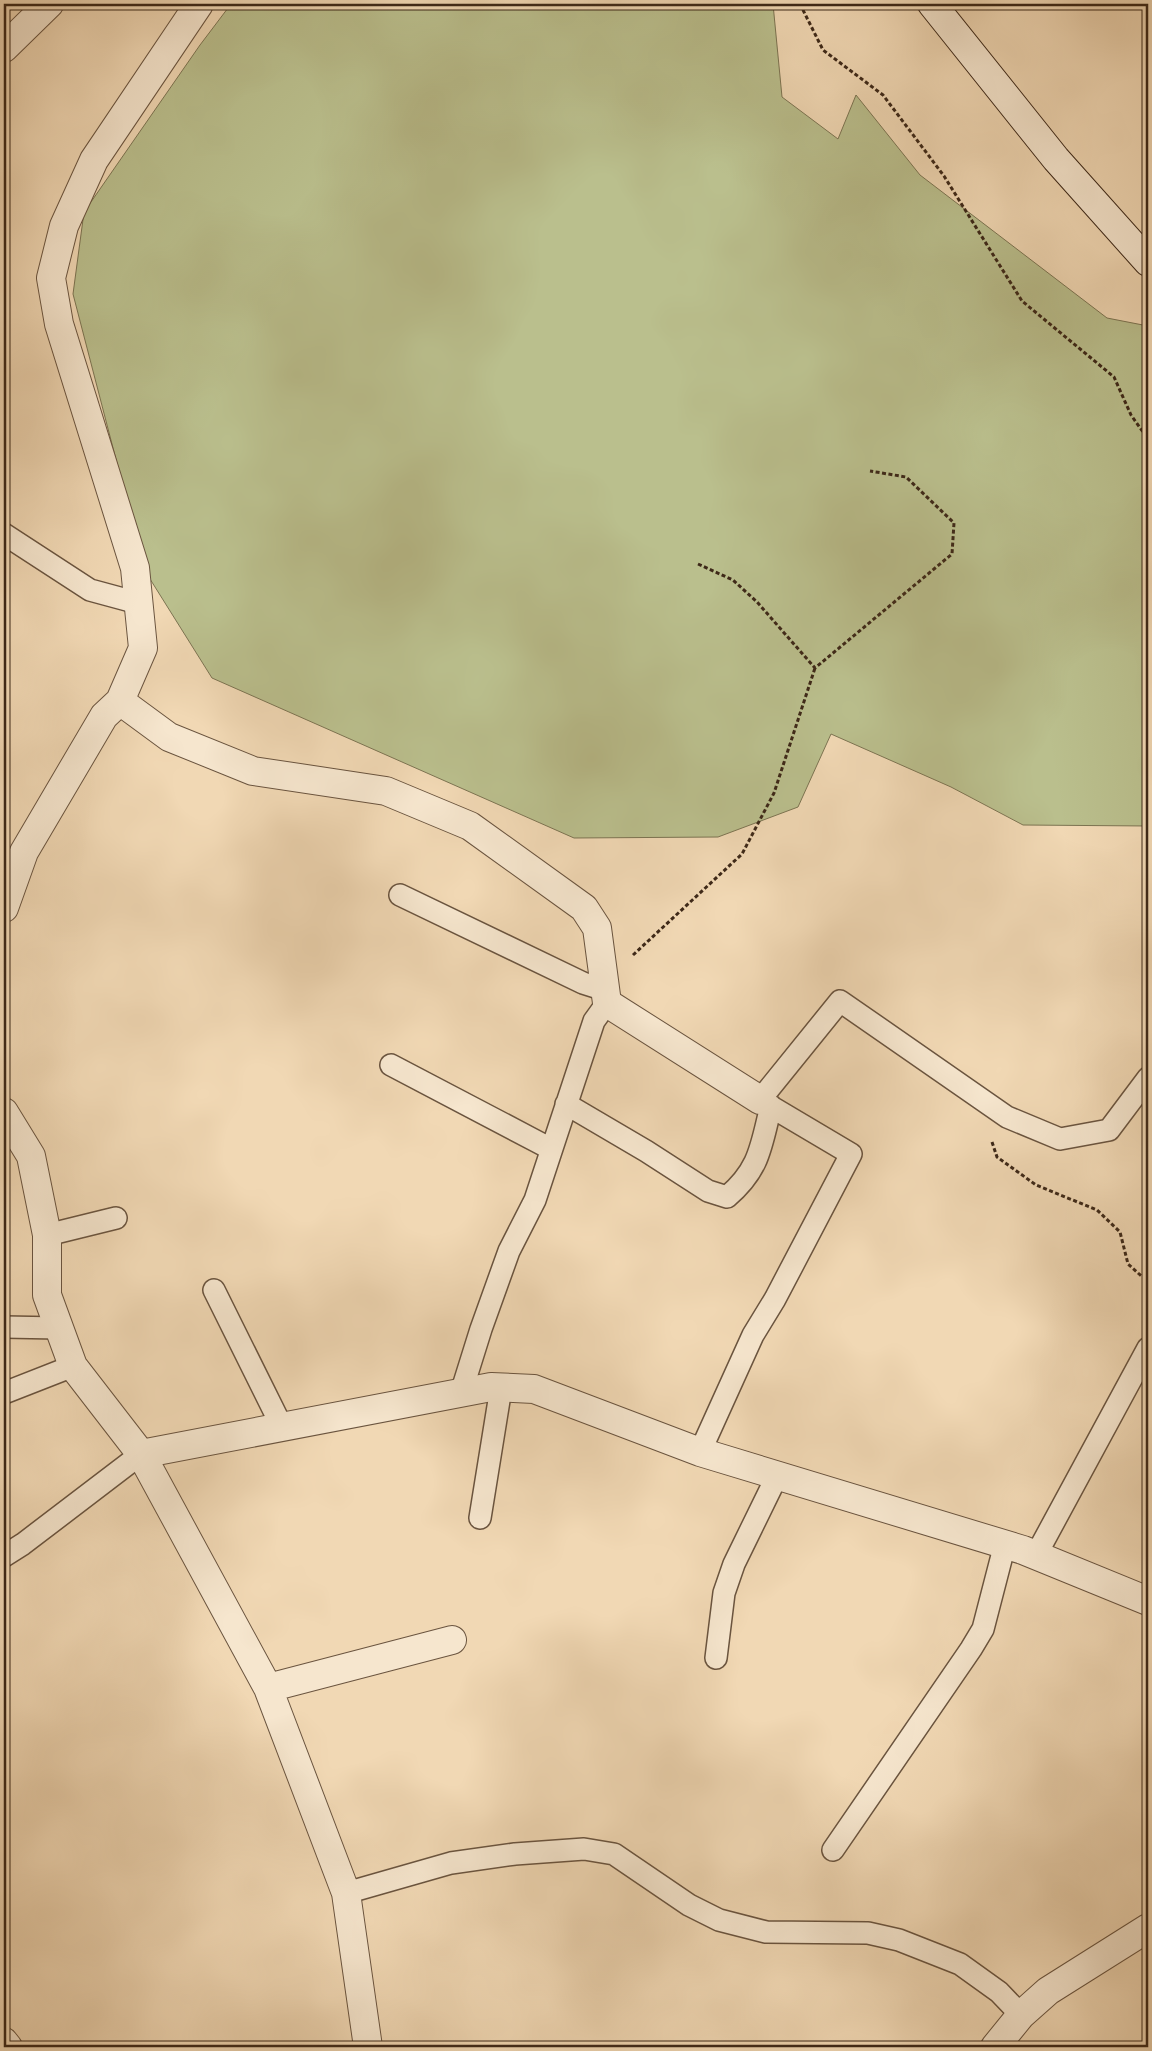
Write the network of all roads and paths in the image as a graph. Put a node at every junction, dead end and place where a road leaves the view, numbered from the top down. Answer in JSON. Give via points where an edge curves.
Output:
{"nodes":[{"id":1,"x":49,"y":4,"type":"edge"},
{"id":2,"x":199,"y":4,"type":"edge"},
{"id":3,"x":800,"y":4,"type":"edge"},
{"id":4,"x":932,"y":4,"type":"edge"},
{"id":5,"x":4,"y":48,"type":"edge"},
{"id":6,"x":1148,"y":262,"type":"edge"},
{"id":7,"x":1148,"y":439,"type":"edge"},
{"id":8,"x":870,"y":471,"type":"dead end"},
{"id":9,"x":4,"y":534,"type":"edge"},
{"id":10,"x":698,"y":564,"type":"dead end"},
{"id":11,"x":138,"y":603,"type":"junction"},
{"id":12,"x":816,"y":668,"type":"junction"},
{"id":13,"x":120,"y":701,"type":"junction"},
{"id":14,"x":400,"y":895,"type":"dead end"},
{"id":15,"x":4,"y":908,"type":"edge"},
{"id":16,"x":605,"y":991,"type":"junction"},
{"id":17,"x":391,"y":1065,"type":"dead end"},
{"id":18,"x":1148,"y":1078,"type":"edge"},
{"id":19,"x":766,"y":1103,"type":"junction"},
{"id":20,"x":566,"y":1104,"type":"junction"},
{"id":21,"x":1002,"y":1113,"type":"junction"},
{"id":22,"x":5,"y":1115,"type":"edge"},
{"id":23,"x":551,"y":1149,"type":"junction"},
{"id":24,"x":116,"y":1218,"type":"dead end"},
{"id":25,"x":47,"y":1235,"type":"junction"},
{"id":26,"x":1148,"y":1282,"type":"edge"},
{"id":27,"x":214,"y":1290,"type":"dead end"},
{"id":28,"x":4,"y":1327,"type":"edge"},
{"id":29,"x":59,"y":1328,"type":"junction"},
{"id":30,"x":1148,"y":1348,"type":"edge"},
{"id":31,"x":73,"y":1366,"type":"junction"},
{"id":32,"x":501,"y":1388,"type":"junction"},
{"id":33,"x":4,"y":1393,"type":"edge"},
{"id":34,"x":461,"y":1393,"type":"junction"},
{"id":35,"x":282,"y":1427,"type":"junction"},
{"id":36,"x":700,"y":1452,"type":"junction"},
{"id":37,"x":141,"y":1454,"type":"junction"},
{"id":38,"x":777,"y":1476,"type":"junction"},
{"id":39,"x":480,"y":1518,"type":"dead end"},
{"id":40,"x":1005,"y":1544,"type":"junction"},
{"id":41,"x":1036,"y":1555,"type":"junction"},
{"id":42,"x":4,"y":1556,"type":"edge"},
{"id":43,"x":1148,"y":1601,"type":"edge"},
{"id":44,"x":452,"y":1640,"type":"dead end"},
{"id":45,"x":716,"y":1658,"type":"dead end"},
{"id":46,"x":268,"y":1688,"type":"junction"},
{"id":47,"x":833,"y":1850,"type":"dead end"},
{"id":48,"x":346,"y":1893,"type":"junction"},
{"id":49,"x":1148,"y":1928,"type":"edge"},
{"id":50,"x":1021,"y":2015,"type":"junction"},
{"id":51,"x":4,"y":2042,"type":"edge"},
{"id":52,"x":8,"y":2047,"type":"edge"},
{"id":53,"x":368,"y":2047,"type":"edge"},
{"id":54,"x":995,"y":2047,"type":"edge"}],
"edges":[{"from":1,"to":5,"type":"street"},
{"from":2,"to":11,"type":"street","via":[[94,160],[64,226],[51,278],[59,324],[135,568]]},
{"from":3,"to":7,"type":"path","via":[[823,50],[883,95],[944,176],[1022,301],[1114,376],[1131,415]]},
{"from":4,"to":6,"type":"street","via":[[1056,159]]},
{"from":8,"to":12,"type":"path","via":[[906,477],[954,523],[952,554]]},
{"from":9,"to":11,"type":"lane","via":[[90,590]]},
{"from":10,"to":12,"type":"path","via":[[733,580],[758,602]]},
{"from":11,"to":13,"type":"street","via":[[143,648]]},
{"from":12,"to":16,"type":"path","via":[[774,793],[742,854]]},
{"from":13,"to":15,"type":"street","via":[[104,716],[24,852]]},
{"from":13,"to":16,"type":"street","via":[[169,737],[252,771],[386,791],[470,826],[584,908],[597,928]]},
{"from":14,"to":16,"type":"lane"},
{"from":16,"to":19,"type":"street"},
{"from":16,"to":20,"type":"lane"},
{"from":17,"to":23,"type":"lane"},
{"from":18,"to":21,"type":"lane","via":[[1108,1130],[1060,1139]]},
{"from":19,"to":20,"type":"lane","via":[[759,1156],[743,1183],[727,1197],[708,1192]]},
{"from":19,"to":21,"type":"lane","via":[[840,1001]]},
{"from":19,"to":36,"type":"lane","via":[[851,1154],[753,1335]]},
{"from":20,"to":23,"type":"lane"},
{"from":21,"to":26,"type":"path","via":[[992,1143],[997,1157],[1036,1185],[1097,1210],[1120,1232],[1128,1264]]},
{"from":22,"to":25,"type":"street","via":[[31,1156]]},
{"from":23,"to":34,"type":"lane","via":[[535,1200],[509,1251]]},
{"from":24,"to":25,"type":"lane"},
{"from":25,"to":29,"type":"street","via":[[47,1295]]},
{"from":27,"to":35,"type":"lane"},
{"from":28,"to":29,"type":"lane"},
{"from":29,"to":31,"type":"street"},
{"from":30,"to":41,"type":"lane"},
{"from":31,"to":33,"type":"lane"},
{"from":31,"to":37,"type":"street"},
{"from":32,"to":34,"type":"street"},
{"from":32,"to":36,"type":"street","via":[[534,1389]]},
{"from":32,"to":39,"type":"lane"},
{"from":34,"to":35,"type":"street"},
{"from":35,"to":37,"type":"street"},
{"from":36,"to":38,"type":"street"},
{"from":37,"to":42,"type":"lane"},
{"from":37,"to":46,"type":"street"},
{"from":38,"to":40,"type":"street"},
{"from":38,"to":45,"type":"lane","via":[[734,1564],[724,1593]]},
{"from":40,"to":41,"type":"street"},
{"from":40,"to":47,"type":"lane","via":[[983,1629]]},
{"from":41,"to":43,"type":"street"},
{"from":44,"to":46,"type":"street"},
{"from":46,"to":48,"type":"street"},
{"from":48,"to":50,"type":"lane","via":[[451,1863],[584,1849],[614,1854],[689,1906],[719,1920],[766,1932],[868,1933],[899,1940],[960,1964],[999,1992]]},
{"from":48,"to":53,"type":"street"},
{"from":49,"to":50,"type":"street","via":[[1048,1991]]},
{"from":50,"to":54,"type":"street"},
{"from":51,"to":52,"type":"street"}]}
